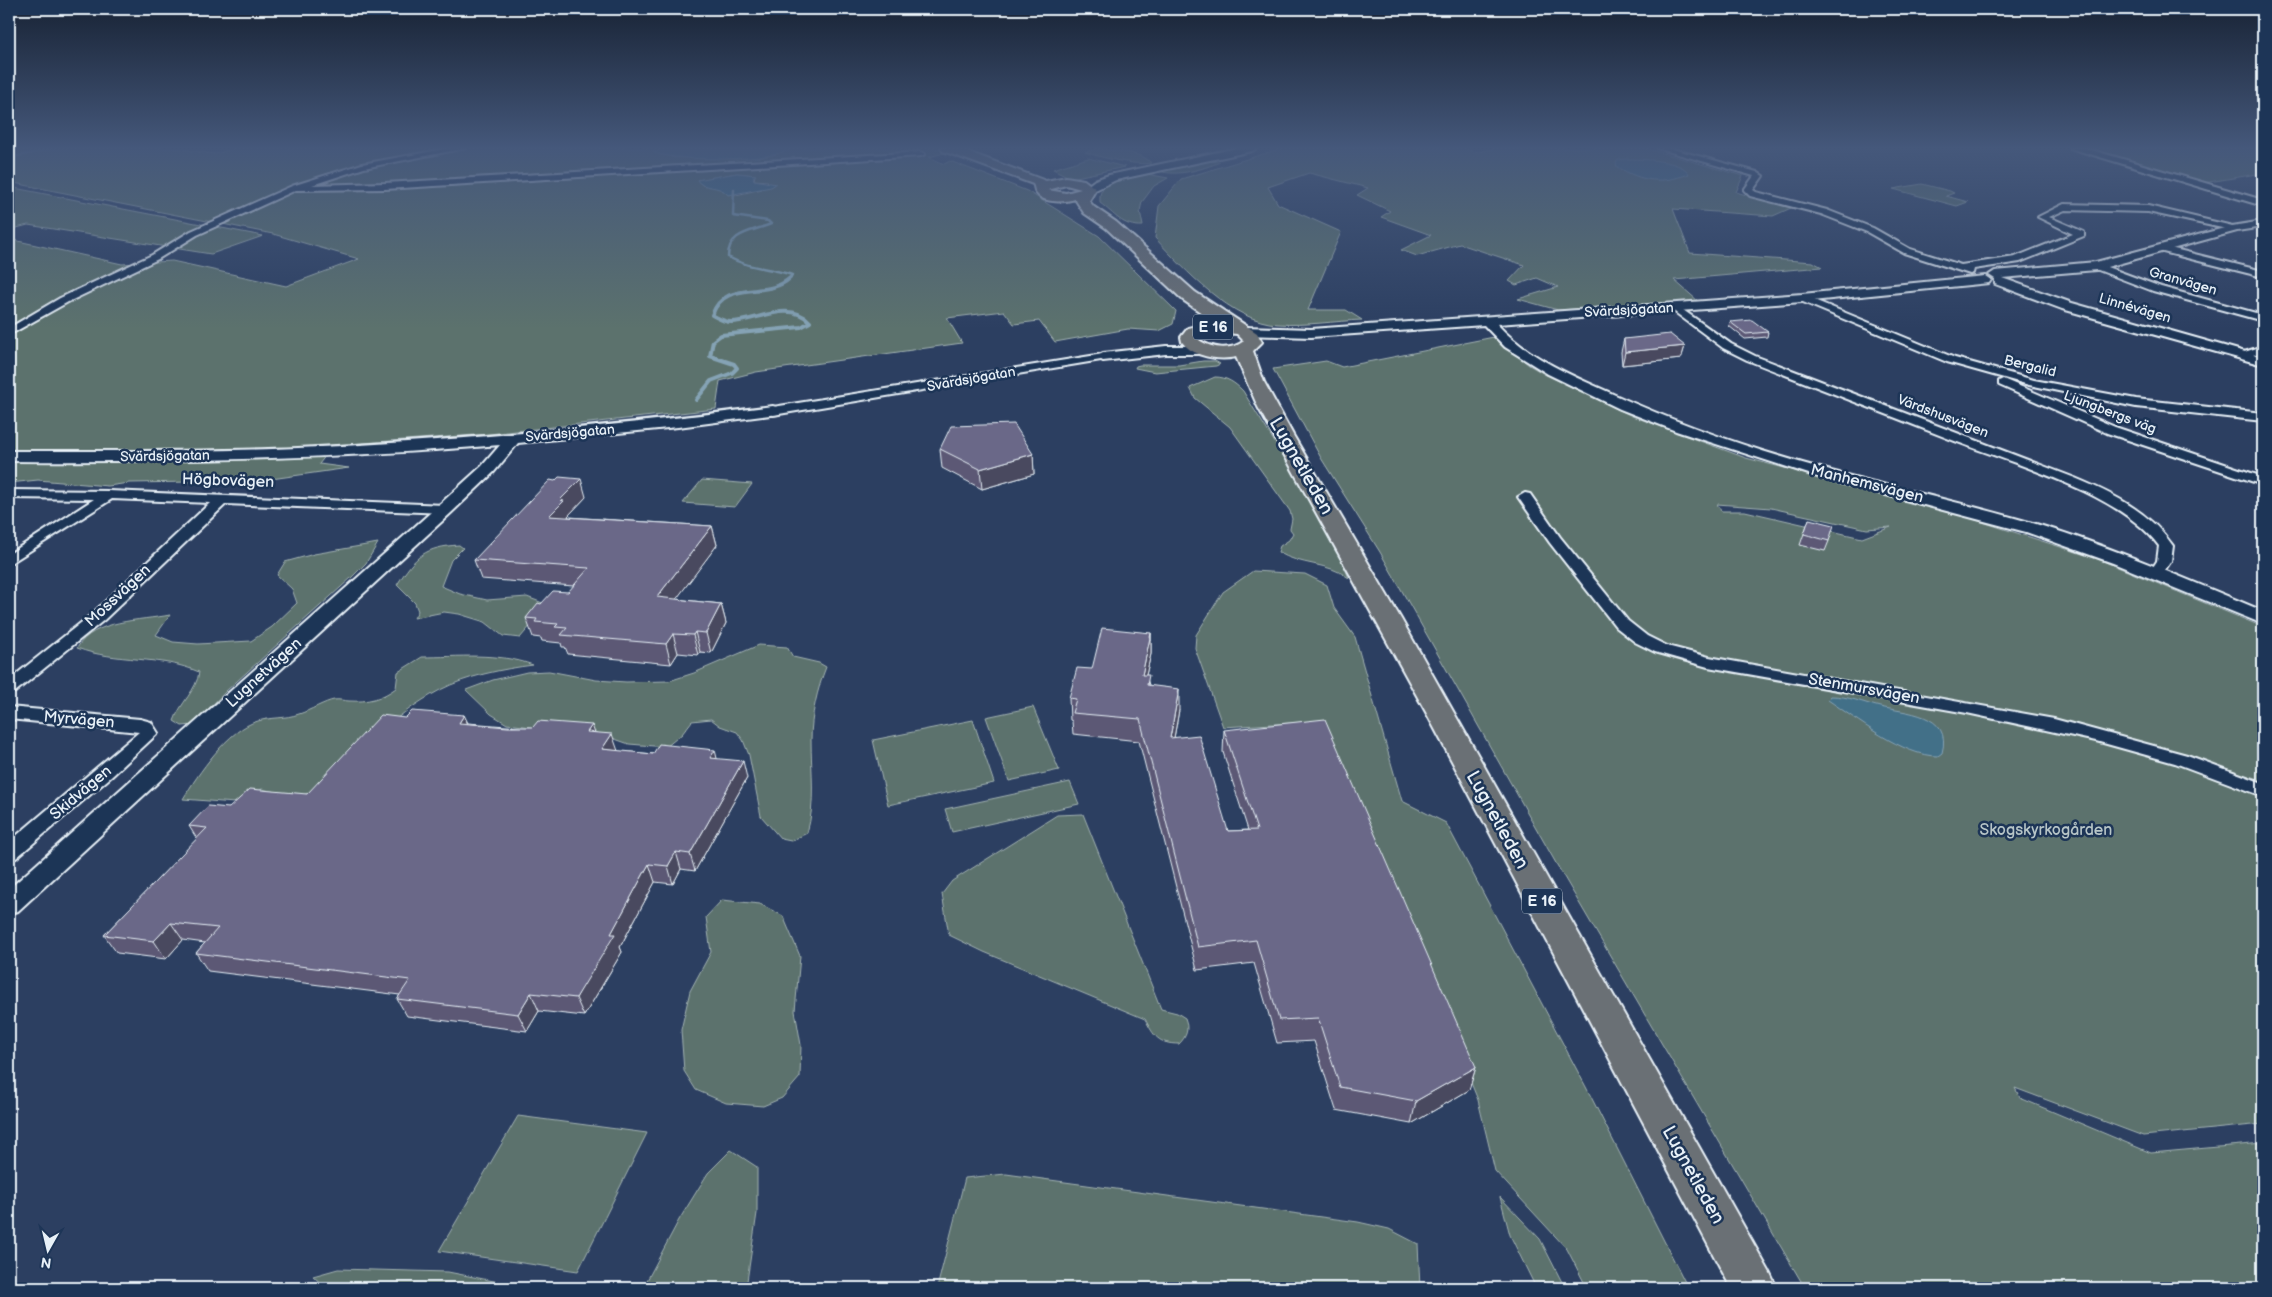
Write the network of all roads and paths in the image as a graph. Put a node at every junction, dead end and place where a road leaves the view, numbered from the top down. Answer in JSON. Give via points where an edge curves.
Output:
{"nodes":[{"id":1,"x":249,"y":209,"type":"edge"},
{"id":2,"x":1074,"y":209,"type":"edge"},
{"id":3,"x":1089,"y":209,"type":"edge"},
{"id":4,"x":1810,"y":209,"type":"edge"},
{"id":5,"x":2057,"y":209,"type":"edge"},
{"id":6,"x":2126,"y":209,"type":"edge"},
{"id":7,"x":2263,"y":224,"type":"edge"},
{"id":8,"x":2236,"y":228,"type":"junction"},
{"id":9,"x":1116,"y":232,"type":"junction"},
{"id":10,"x":2162,"y":249,"type":"junction"},
{"id":11,"x":1156,"y":265,"type":"junction"},
{"id":12,"x":2096,"y":266,"type":"junction"},
{"id":13,"x":1962,"y":268,"type":"junction"},
{"id":14,"x":2263,"y":274,"type":"edge"},
{"id":15,"x":1990,"y":278,"type":"junction"},
{"id":16,"x":1802,"y":298,"type":"junction"},
{"id":17,"x":1676,"y":308,"type":"junction"},
{"id":18,"x":2263,"y":318,"type":"edge"},
{"id":19,"x":1487,"y":320,"type":"junction"},
{"id":20,"x":1197,"y":331,"type":"junction"},
{"id":21,"x":9,"y":332,"type":"edge"},
{"id":22,"x":1243,"y":339,"type":"junction"},
{"id":23,"x":2263,"y":349,"type":"edge"},
{"id":24,"x":1209,"y":351,"type":"junction"},
{"id":25,"x":1125,"y":354,"type":"junction"},
{"id":26,"x":2241,"y":355,"type":"junction"},
{"id":27,"x":1102,"y":357,"type":"joint"},
{"id":28,"x":1951,"y":360,"type":"junction"},
{"id":29,"x":2263,"y":362,"type":"edge"},
{"id":30,"x":1267,"y":406,"type":"junction"},
{"id":31,"x":773,"y":411,"type":"joint"},
{"id":32,"x":2263,"y":417,"type":"edge"},
{"id":33,"x":514,"y":438,"type":"junction"},
{"id":34,"x":9,"y":456,"type":"edge"},
{"id":35,"x":2263,"y":481,"type":"edge"},
{"id":36,"x":9,"y":494,"type":"edge"},
{"id":37,"x":109,"y":494,"type":"junction"},
{"id":38,"x":1526,"y":497,"type":"dead end"},
{"id":39,"x":223,"y":499,"type":"junction"},
{"id":40,"x":445,"y":509,"type":"junction"},
{"id":41,"x":9,"y":560,"type":"edge"},
{"id":42,"x":2156,"y":574,"type":"junction"},
{"id":43,"x":2263,"y":618,"type":"edge"},
{"id":44,"x":9,"y":688,"type":"edge"},
{"id":45,"x":9,"y":713,"type":"edge"},
{"id":46,"x":148,"y":730,"type":"joint"},
{"id":47,"x":2263,"y":790,"type":"edge"},
{"id":48,"x":9,"y":853,"type":"edge"},
{"id":49,"x":9,"y":904,"type":"edge"},
{"id":50,"x":1755,"y":1288,"type":"edge"}],
"edges":[{"from":1,"to":21,"type":"street","via":[[194,233],[155,257],[64,300]]},
{"from":2,"to":9,"type":"highway","number":"E 16"},
{"from":3,"to":9,"type":"highway","number":"E 16"},
{"from":4,"to":13,"type":"street","via":[[1870,230],[1907,251]]},
{"from":5,"to":13,"type":"street","via":[[2042,214],[2045,219],[2080,234],[2017,260]]},
{"from":6,"to":8,"type":"street","via":[[2165,211]]},
{"from":7,"to":8,"type":"street","name":"Svärdsjögatan"},
{"from":8,"to":10,"type":"street","name":"Svärdsjögatan"},
{"from":9,"to":11,"type":"highway","number":"E 16"},
{"from":10,"to":12,"type":"street","name":"Svärdsjögatan"},
{"from":10,"to":14,"type":"street"},
{"from":11,"to":20,"type":"highway","number":"E 16","via":[[1200,321]]},
{"from":11,"to":22,"type":"highway","number":"E 16"},
{"from":12,"to":15,"type":"street","name":"Svärdsjögatan"},
{"from":12,"to":18,"type":"street","name":"Granvägen","via":[[2157,289]]},
{"from":13,"to":15,"type":"street"},
{"from":15,"to":16,"type":"street","name":"Svärdsjögatan"},
{"from":15,"to":26,"type":"street","name":"Linnévägen","via":[[2067,306]]},
{"from":16,"to":17,"type":"street","name":"Svärdsjögatan"},
{"from":16,"to":28,"type":"street","name":"Bergalid"},
{"from":17,"to":19,"type":"street","name":"Svärdsjögatan"},
{"from":17,"to":42,"type":"street","name":"Värdshusvägen","via":[[1727,346],[1751,358],[2110,499],[2153,528],[2166,546],[2164,561]]},
{"from":19,"to":22,"type":"street","name":"Svärdsjögatan"},
{"from":19,"to":42,"type":"street","name":"Manhemsvägen","via":[[1508,341],[1546,366],[1626,406],[1693,433],[1825,474],[2017,524],[2094,549]]},
{"from":20,"to":22,"type":"highway","number":"E 16","via":[[1214,327]]},
{"from":20,"to":24,"type":"highway","number":"E 16","via":[[1190,337],[1191,342]]},
{"from":20,"to":25,"type":"street","name":"Svärdsjögatan"},
{"from":22,"to":24,"type":"highway","number":"E 16","via":[[1230,352]]},
{"from":22,"to":30,"type":"highway","name":"Lugnetleden","number":"E 16","via":[[1245,362]]},
{"from":23,"to":26,"type":"street"},
{"from":24,"to":25,"type":"street","name":"Svärdsjögatan","via":[[1180,349]]},
{"from":24,"to":30,"type":"highway","name":"Lugnetleden","number":"E 16","via":[[1229,360]]},
{"from":25,"to":27,"type":"street","name":"Svärdsjögatan"},
{"from":26,"to":29,"type":"street","name":"Linnévägen"},
{"from":27,"to":31,"type":"street","name":"Svärdsjögatan","via":[[1046,363]]},
{"from":28,"to":32,"type":"street","name":"Bergalid","via":[[2033,383],[2107,398]]},
{"from":28,"to":35,"type":"street","name":"Ljungbergs väg","via":[[2111,430]]},
{"from":30,"to":50,"type":"highway","name":"Lugnetleden","number":"E 16"},
{"from":31,"to":33,"type":"street","name":"Svärdsjögatan"},
{"from":33,"to":34,"type":"street","name":"Svärdsjögatan","via":[[304,453],[182,457]]},
{"from":33,"to":40,"type":"street","name":"Lugnetvägen"},
{"from":36,"to":37,"type":"street","name":"Högbovägen"},
{"from":37,"to":39,"type":"street","name":"Högbovägen"},
{"from":37,"to":41,"type":"street"},
{"from":38,"to":47,"type":"street","name":"Stenmursvägen","via":[[1555,540],[1622,624],[1641,639],[1662,649],[1708,662],[2003,713],[2059,726],[2184,761]]},
{"from":39,"to":40,"type":"street","name":"Högbovägen"},
{"from":39,"to":44,"type":"street","name":"Mossvägen","via":[[98,617]]},
{"from":40,"to":49,"type":"street","name":"Lugnetvägen"},
{"from":42,"to":43,"type":"street","name":"Manhemsvägen"},
{"from":45,"to":46,"type":"street","name":"Myrvägen","via":[[140,725]]},
{"from":46,"to":48,"type":"street","name":"Skidvägen","via":[[147,737]]}]}
